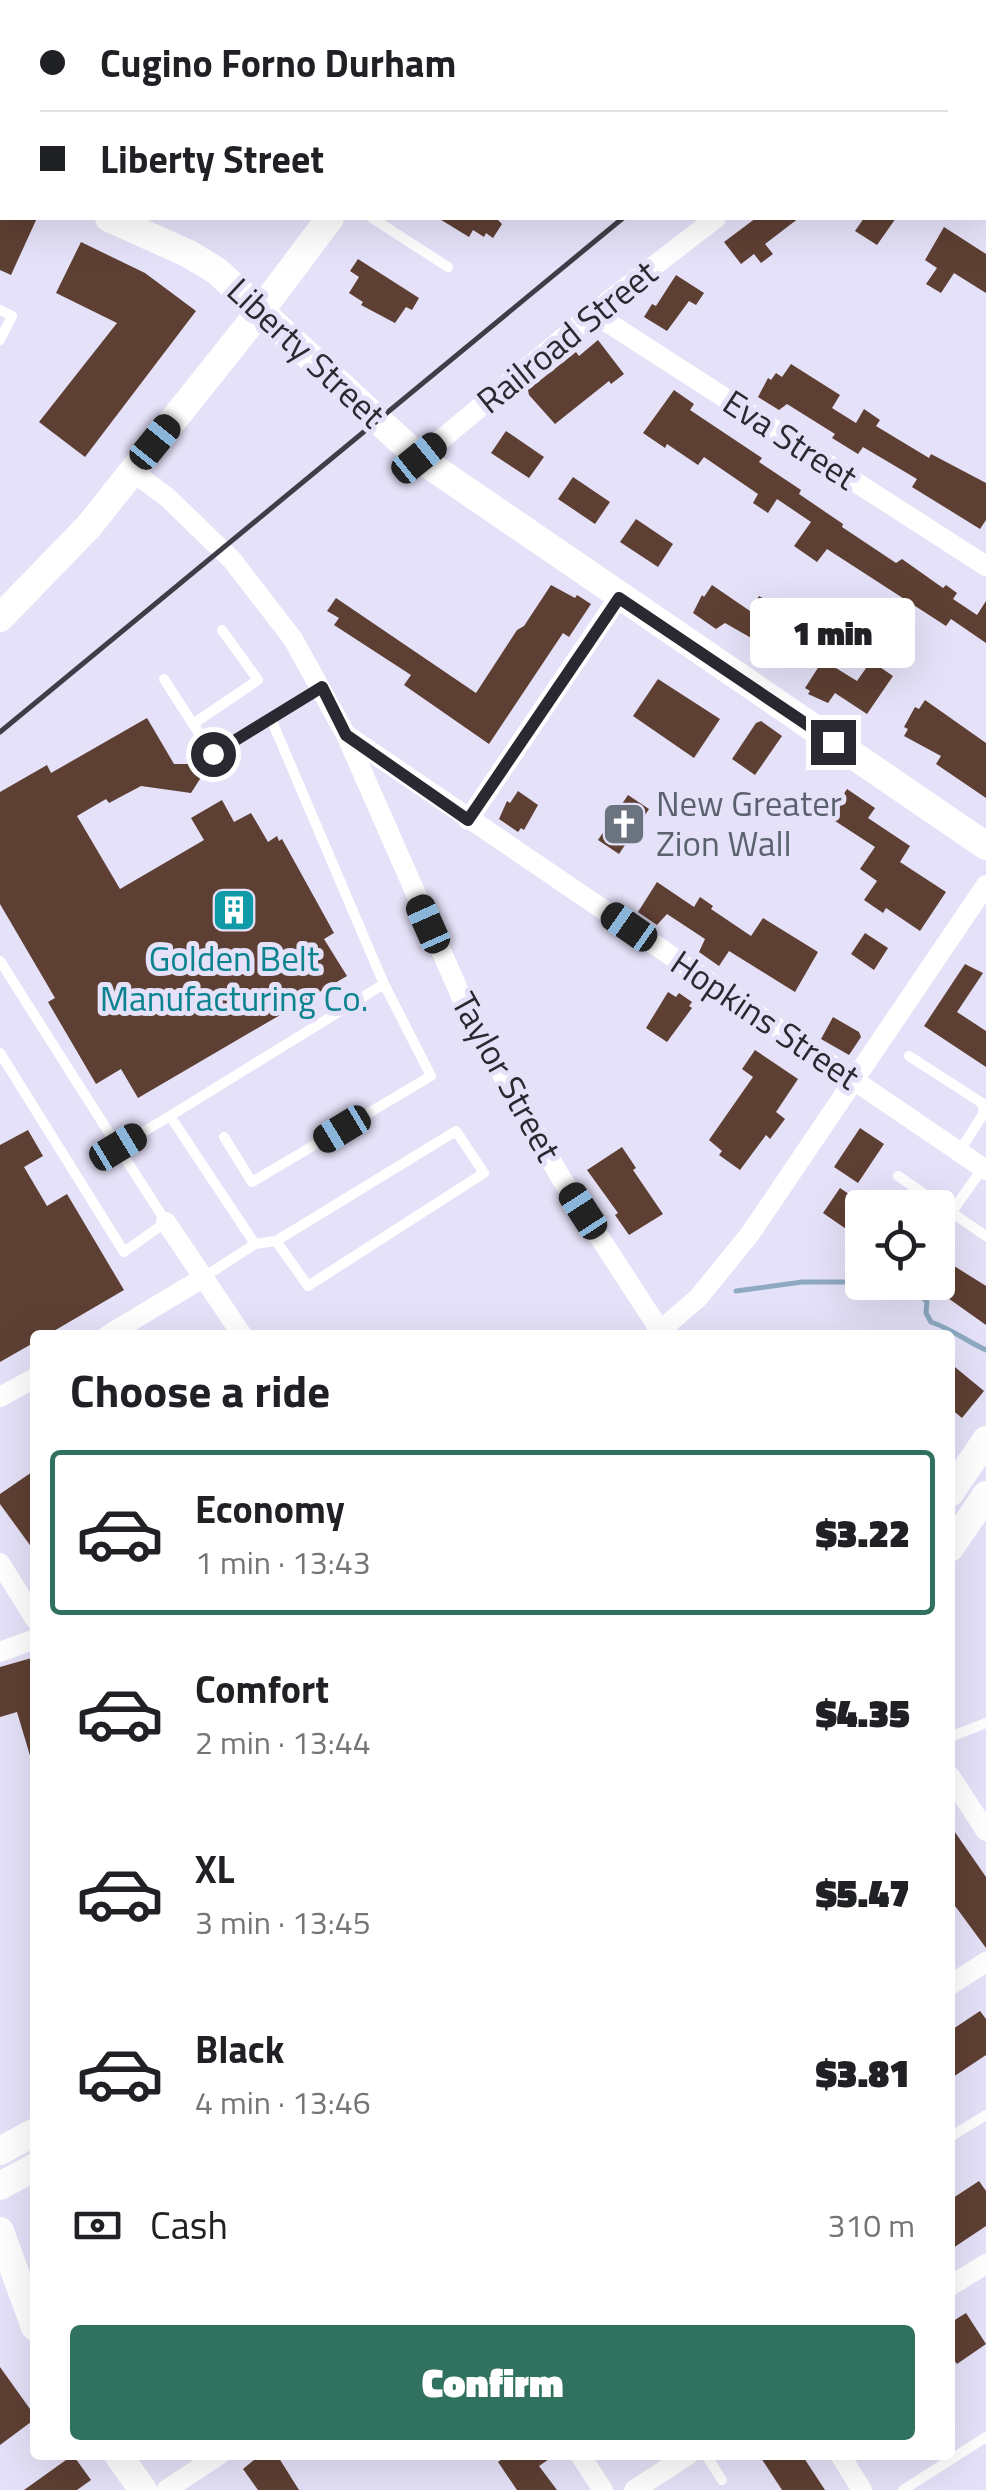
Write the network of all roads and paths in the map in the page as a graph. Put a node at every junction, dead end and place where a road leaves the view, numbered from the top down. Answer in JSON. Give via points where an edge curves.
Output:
{"nodes":[{"id":1,"x":119,"y":220,"type":"edge"},
{"id":2,"x":329,"y":220,"type":"edge"},
{"id":3,"x":375,"y":220,"type":"edge"},
{"id":4,"x":713,"y":220,"type":"edge"},
{"id":5,"x":448,"y":267,"type":"dead end"},
{"id":6,"x":0,"y":310,"type":"edge"},
{"id":7,"x":262,"y":310,"type":"junction"},
{"id":8,"x":593,"y":314,"type":"junction"},
{"id":9,"x":0,"y":340,"type":"edge"},
{"id":10,"x":419,"y":458,"type":"junction"},
{"id":11,"x":132,"y":471,"type":"junction"},
{"id":12,"x":986,"y":566,"type":"edge"},
{"id":13,"x":619,"y":598,"type":"junction"},
{"id":14,"x":0,"y":618,"type":"edge"},
{"id":15,"x":222,"y":630,"type":"dead end"},
{"id":16,"x":164,"y":679,"type":"dead end"},
{"id":17,"x":322,"y":687,"type":"junction"},
{"id":18,"x":271,"y":719,"type":"junction"},
{"id":19,"x":193,"y":724,"type":"junction"},
{"id":20,"x":346,"y":735,"type":"junction"},
{"id":21,"x":468,"y":820,"type":"junction"},
{"id":22,"x":986,"y":846,"type":"edge"},
{"id":23,"x":986,"y":885,"type":"edge"},
{"id":24,"x":0,"y":961,"type":"edge"},
{"id":25,"x":384,"y":984,"type":"junction"},
{"id":26,"x":0,"y":1053,"type":"edge"},
{"id":27,"x":909,"y":1056,"type":"dead end"},
{"id":28,"x":854,"y":1081,"type":"junction"},
{"id":29,"x":170,"y":1116,"type":"junction"},
{"id":30,"x":224,"y":1138,"type":"dead end"},
{"id":31,"x":118,"y":1147,"type":"junction"},
{"id":32,"x":959,"y":1152,"type":"junction"},
{"id":33,"x":984,"y":1169,"type":"edge"},
{"id":34,"x":898,"y":1176,"type":"dead end"},
{"id":35,"x":918,"y":1190,"type":"edge"},
{"id":36,"x":955,"y":1208,"type":"edge"},
{"id":37,"x":955,"y":1216,"type":"edge"},
{"id":38,"x":166,"y":1222,"type":"junction"},
{"id":39,"x":986,"y":1236,"type":"edge"},
{"id":40,"x":276,"y":1241,"type":"junction"},
{"id":41,"x":255,"y":1244,"type":"junction"},
{"id":42,"x":203,"y":1278,"type":"junction"},
{"id":43,"x":116,"y":1330,"type":"edge"},
{"id":44,"x":239,"y":1330,"type":"edge"},
{"id":45,"x":656,"y":1330,"type":"edge"},
{"id":46,"x":663,"y":1330,"type":"edge"},
{"id":47,"x":30,"y":1381,"type":"edge"},
{"id":48,"x":0,"y":1397,"type":"edge"},
{"id":49,"x":986,"y":1440,"type":"edge"},
{"id":50,"x":955,"y":1486,"type":"edge"},
{"id":51,"x":986,"y":1496,"type":"edge"},
{"id":52,"x":955,"y":1541,"type":"edge"},
{"id":53,"x":0,"y":1563,"type":"edge"},
{"id":54,"x":30,"y":1610,"type":"edge"},
{"id":55,"x":30,"y":1641,"type":"edge"},
{"id":56,"x":0,"y":1652,"type":"edge"},
{"id":57,"x":986,"y":1723,"type":"edge"},
{"id":58,"x":955,"y":1735,"type":"edge"},
{"id":59,"x":955,"y":1781,"type":"edge"},
{"id":60,"x":979,"y":1805,"type":"edge"},
{"id":61,"x":986,"y":1831,"type":"edge"},
{"id":62,"x":986,"y":1962,"type":"edge"},
{"id":63,"x":955,"y":1982,"type":"edge"},
{"id":64,"x":986,"y":2115,"type":"edge"},
{"id":65,"x":955,"y":2134,"type":"edge"},
{"id":66,"x":30,"y":2135,"type":"edge"},
{"id":67,"x":0,"y":2151,"type":"edge"},
{"id":68,"x":30,"y":2170,"type":"edge"},
{"id":69,"x":0,"y":2186,"type":"edge"},
{"id":70,"x":0,"y":2231,"type":"edge"},
{"id":71,"x":983,"y":2272,"type":"edge"},
{"id":72,"x":955,"y":2284,"type":"edge"},
{"id":73,"x":30,"y":2309,"type":"edge"},
{"id":74,"x":986,"y":2437,"type":"edge"},
{"id":75,"x":955,"y":2457,"type":"edge"},
{"id":76,"x":121,"y":2460,"type":"edge"},
{"id":77,"x":211,"y":2460,"type":"edge"},
{"id":78,"x":583,"y":2460,"type":"edge"},
{"id":79,"x":680,"y":2460,"type":"edge"},
{"id":80,"x":709,"y":2460,"type":"edge"},
{"id":81,"x":843,"y":2460,"type":"edge"},
{"id":82,"x":950,"y":2460,"type":"edge"},
{"id":83,"x":722,"y":2480,"type":"dead end"},
{"id":84,"x":142,"y":2490,"type":"edge"},
{"id":85,"x":166,"y":2490,"type":"edge"},
{"id":86,"x":602,"y":2490,"type":"edge"},
{"id":87,"x":634,"y":2490,"type":"edge"},
{"id":88,"x":862,"y":2490,"type":"edge"},
{"id":89,"x":903,"y":2490,"type":"edge"}],
"edges":[{"from":1,"to":7,"type":"street","name":"Liberty Street","via":[[217,271]]},
{"from":2,"to":7,"type":"street"},
{"from":3,"to":5,"type":"lane"},
{"from":4,"to":8,"type":"street","name":"Railroad Street"},
{"from":6,"to":9,"type":"lane","via":[[12,316]]},
{"from":7,"to":10,"type":"street","name":"Liberty Street"},
{"from":7,"to":11,"type":"street"},
{"from":8,"to":10,"type":"street","name":"Railroad Street"},
{"from":8,"to":12,"type":"street","name":"Eva Street"},
{"from":10,"to":13,"type":"street","name":"Liberty Street"},
{"from":11,"to":14,"type":"street"},
{"from":11,"to":17,"type":"street","name":"Taylor Street","via":[[232,560]]},
{"from":13,"to":21,"type":"street"},
{"from":13,"to":22,"type":"street","name":"Liberty Street"},
{"from":15,"to":19,"type":"lane","via":[[258,680]]},
{"from":16,"to":19,"type":"lane"},
{"from":17,"to":18,"type":"lane"},
{"from":17,"to":20,"type":"street","name":"Taylor Street"},
{"from":18,"to":19,"type":"lane","via":[[213,754]]},
{"from":18,"to":25,"type":"lane"},
{"from":20,"to":21,"type":"street","name":"Hopkins Street"},
{"from":20,"to":45,"type":"street","name":"Taylor Street","via":[[472,1021]]},
{"from":21,"to":28,"type":"street","name":"Hopkins Street"},
{"from":23,"to":28,"type":"street"},
{"from":24,"to":31,"type":"lane"},
{"from":25,"to":29,"type":"lane"},
{"from":25,"to":30,"type":"lane","via":[[432,1076],[252,1182]]},
{"from":26,"to":38,"type":"lane","via":[[124,1252]]},
{"from":27,"to":32,"type":"lane","via":[[982,1103],[984,1113]]},
{"from":28,"to":32,"type":"street","name":"Hopkins Street"},
{"from":28,"to":46,"type":"street","via":[[750,1234]]},
{"from":29,"to":31,"type":"lane"},
{"from":29,"to":41,"type":"lane"},
{"from":31,"to":38,"type":"lane"},
{"from":32,"to":33,"type":"street","name":"Hopkins Street"},
{"from":33,"to":36,"type":"lane"},
{"from":34,"to":35,"type":"lane"},
{"from":37,"to":39,"type":"lane"},
{"from":38,"to":42,"type":"street"},
{"from":40,"to":40,"type":"lane","via":[[456,1131],[484,1173],[308,1286]]},
{"from":40,"to":41,"type":"lane"},
{"from":41,"to":42,"type":"lane"},
{"from":42,"to":43,"type":"street"},
{"from":42,"to":44,"type":"street"},
{"from":47,"to":48,"type":"street"},
{"from":49,"to":50,"type":"street"},
{"from":51,"to":52,"type":"street"},
{"from":53,"to":54,"type":"street"},
{"from":55,"to":56,"type":"street"},
{"from":57,"to":58,"type":"lane"},
{"from":59,"to":60,"type":"street"},
{"from":60,"to":61,"type":"street"},
{"from":62,"to":63,"type":"street"},
{"from":64,"to":65,"type":"lane"},
{"from":66,"to":67,"type":"street"},
{"from":68,"to":69,"type":"street"},
{"from":70,"to":73,"type":"street"},
{"from":71,"to":72,"type":"street"},
{"from":74,"to":75,"type":"lane"},
{"from":76,"to":84,"type":"street"},
{"from":77,"to":85,"type":"street"},
{"from":78,"to":86,"type":"street"},
{"from":79,"to":87,"type":"street"},
{"from":80,"to":83,"type":"lane"},
{"from":81,"to":88,"type":"street"},
{"from":82,"to":89,"type":"lane"}]}
